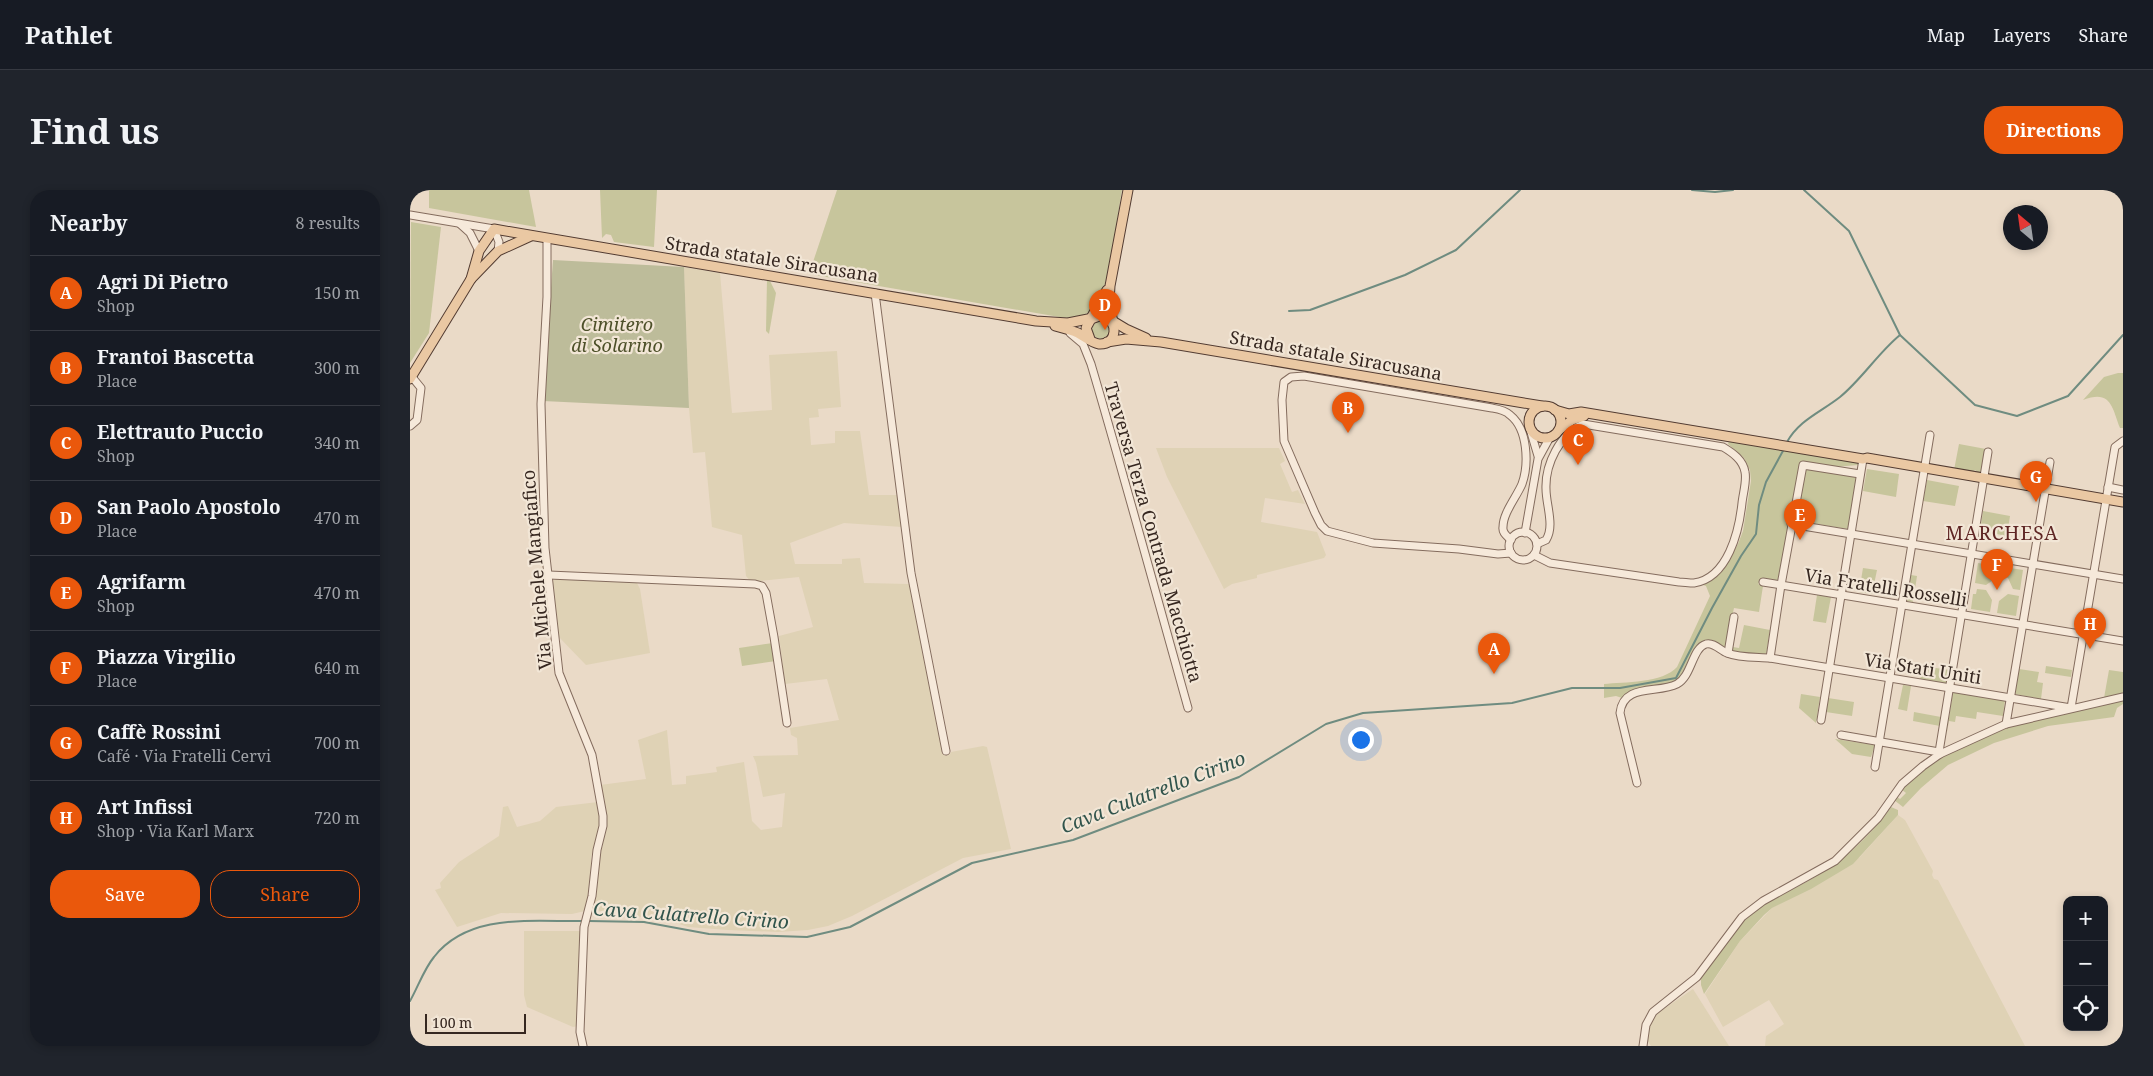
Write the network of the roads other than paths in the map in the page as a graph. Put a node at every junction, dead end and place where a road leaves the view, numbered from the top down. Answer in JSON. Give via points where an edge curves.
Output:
{"nodes":[{"id":1,"x":1128,"y":190,"type":"edge"},
{"id":2,"x":410,"y":215,"type":"edge"},
{"id":3,"x":460,"y":224,"type":"junction"},
{"id":4,"x":494,"y":229,"type":"junction"},
{"id":5,"x":531,"y":235,"type":"junction"},
{"id":6,"x":547,"y":238,"type":"junction"},
{"id":7,"x":498,"y":250,"type":"junction"},
{"id":8,"x":479,"y":251,"type":"junction"},
{"id":9,"x":471,"y":279,"type":"junction"},
{"id":10,"x":1110,"y":286,"type":"junction"},
{"id":11,"x":875,"y":293,"type":"junction"},
{"id":12,"x":1091,"y":319,"type":"junction"},
{"id":13,"x":1046,"y":322,"type":"junction"},
{"id":14,"x":1113,"y":322,"type":"junction"},
{"id":15,"x":1086,"y":338,"type":"junction"},
{"id":16,"x":1161,"y":342,"type":"junction"},
{"id":17,"x":1105,"y":343,"type":"junction"},
{"id":18,"x":1092,"y":364,"type":"junction"},
{"id":19,"x":411,"y":378,"type":"edge"},
{"id":20,"x":1506,"y":400,"type":"junction"},
{"id":21,"x":1542,"y":406,"type":"junction"},
{"id":22,"x":1555,"y":410,"type":"junction"},
{"id":23,"x":1592,"y":415,"type":"junction"},
{"id":24,"x":1529,"y":425,"type":"junction"},
{"id":25,"x":410,"y":426,"type":"edge"},
{"id":26,"x":1558,"y":431,"type":"junction"},
{"id":27,"x":1930,"y":435,"type":"dead end"},
{"id":28,"x":1550,"y":437,"type":"junction"},
{"id":29,"x":2123,"y":442,"type":"edge"},
{"id":30,"x":1988,"y":452,"type":"dead end"},
{"id":31,"x":1538,"y":459,"type":"junction"},
{"id":32,"x":1863,"y":459,"type":"junction"},
{"id":33,"x":2050,"y":462,"type":"dead end"},
{"id":34,"x":1924,"y":470,"type":"junction"},
{"id":35,"x":1860,"y":474,"type":"junction"},
{"id":36,"x":1983,"y":480,"type":"junction"},
{"id":37,"x":2108,"y":487,"type":"junction"},
{"id":38,"x":2123,"y":490,"type":"edge"},
{"id":39,"x":2046,"y":491,"type":"junction"},
{"id":40,"x":2105,"y":502,"type":"junction"},
{"id":41,"x":2123,"y":502,"type":"edge"},
{"id":42,"x":2123,"y":507,"type":"edge"},
{"id":43,"x":1791,"y":524,"type":"junction"},
{"id":44,"x":1525,"y":533,"type":"junction"},
{"id":45,"x":1851,"y":534,"type":"junction"},
{"id":46,"x":1511,"y":540,"type":"junction"},
{"id":47,"x":1537,"y":544,"type":"junction"},
{"id":48,"x":1912,"y":544,"type":"junction"},
{"id":49,"x":1511,"y":553,"type":"junction"},
{"id":50,"x":1972,"y":554,"type":"junction"},
{"id":51,"x":1534,"y":555,"type":"junction"},
{"id":52,"x":2033,"y":564,"type":"junction"},
{"id":53,"x":2094,"y":574,"type":"junction"},
{"id":54,"x":549,"y":575,"type":"junction"},
{"id":55,"x":2123,"y":579,"type":"edge"},
{"id":56,"x":1763,"y":582,"type":"dead end"},
{"id":57,"x":1780,"y":585,"type":"junction"},
{"id":58,"x":1841,"y":595,"type":"junction"},
{"id":59,"x":1902,"y":605,"type":"junction"},
{"id":60,"x":1961,"y":615,"type":"junction"},
{"id":61,"x":1734,"y":617,"type":"dead end"},
{"id":62,"x":2023,"y":625,"type":"junction"},
{"id":63,"x":2084,"y":634,"type":"junction"},
{"id":64,"x":2123,"y":641,"type":"edge"},
{"id":65,"x":1728,"y":654,"type":"junction"},
{"id":66,"x":1770,"y":658,"type":"junction"},
{"id":67,"x":1830,"y":668,"type":"junction"},
{"id":68,"x":1890,"y":678,"type":"junction"},
{"id":69,"x":1950,"y":688,"type":"junction"},
{"id":70,"x":2123,"y":697,"type":"edge"},
{"id":71,"x":2010,"y":698,"type":"junction"},
{"id":72,"x":1188,"y":708,"type":"dead end"},
{"id":73,"x":2071,"y":708,"type":"junction"},
{"id":74,"x":1821,"y":720,"type":"dead end"},
{"id":75,"x":787,"y":723,"type":"dead end"},
{"id":76,"x":2006,"y":724,"type":"junction"},
{"id":77,"x":1841,"y":735,"type":"dead end"},
{"id":78,"x":1879,"y":742,"type":"junction"},
{"id":79,"x":946,"y":751,"type":"dead end"},
{"id":80,"x":1940,"y":753,"type":"junction"},
{"id":81,"x":1875,"y":767,"type":"dead end"},
{"id":82,"x":1637,"y":782,"type":"dead end"},
{"id":83,"x":583,"y":1046,"type":"edge"},
{"id":84,"x":1643,"y":1046,"type":"edge"}],
"edges":[{"from":1,"to":10,"type":"main road"},
{"from":2,"to":3,"type":"street"},
{"from":3,"to":4,"type":"street"},
{"from":3,"to":8,"type":"street","via":[[470,232]]},
{"from":4,"to":5,"type":"main road","name":"Strada statale Siracusana"},
{"from":4,"to":7,"type":"street"},
{"from":4,"to":8,"type":"main road"},
{"from":5,"to":6,"type":"main road","name":"Strada statale Siracusana"},
{"from":5,"to":7,"type":"main road"},
{"from":6,"to":11,"type":"main road","name":"Strada statale Siracusana"},
{"from":6,"to":54,"type":"street","name":"Via Michele Mangiafico","via":[[541,452]]},
{"from":7,"to":9,"type":"main road"},
{"from":8,"to":9,"type":"main road"},
{"from":9,"to":19,"type":"main road"},
{"from":10,"to":12,"type":"main road"},
{"from":10,"to":14,"type":"main road"},
{"from":11,"to":13,"type":"main road","name":"Strada statale Siracusana"},
{"from":11,"to":79,"type":"street","via":[[911,573]]},
{"from":12,"to":13,"type":"main road"},
{"from":12,"to":14,"type":"main road","via":[[1102,315]]},
{"from":12,"to":15,"type":"main road"},
{"from":13,"to":15,"type":"main road"},
{"from":14,"to":16,"type":"main road"},
{"from":14,"to":17,"type":"main road","via":[[1114,334]]},
{"from":15,"to":17,"type":"main road"},
{"from":15,"to":18,"type":"street","name":"Traversa Terza Contrada Macchiotta"},
{"from":16,"to":17,"type":"main road","via":[[1126,339]]},
{"from":16,"to":20,"type":"main road","name":"Strada statale Siracusana"},
{"from":17,"to":18,"type":"street","via":[[1092,353]]},
{"from":18,"to":72,"type":"street","name":"Traversa Terza Contrada Macchiotta"},
{"from":19,"to":25,"type":"street","via":[[421,388],[417,420]]},
{"from":20,"to":21,"type":"main road","name":"Strada statale Siracusana"},
{"from":20,"to":24,"type":"main road","via":[[1521,409]]},
{"from":21,"to":22,"type":"main road"},
{"from":21,"to":24,"type":"main road","via":[[1532,411]]},
{"from":22,"to":23,"type":"main road"},
{"from":22,"to":26,"type":"main road","via":[[1560,418]]},
{"from":23,"to":26,"type":"main road","via":[[1572,420]]},
{"from":23,"to":32,"type":"main road"},
{"from":24,"to":28,"type":"main road","via":[[1540,438]]},
{"from":24,"to":31,"type":"street"},
{"from":26,"to":28,"type":"main road"},
{"from":27,"to":34,"type":"street"},
{"from":28,"to":31,"type":"street"},
{"from":29,"to":37,"type":"street","via":[[2115,447]]},
{"from":30,"to":36,"type":"street"},
{"from":31,"to":44,"type":"street"},
{"from":32,"to":34,"type":"main road"},
{"from":32,"to":35,"type":"street"},
{"from":33,"to":39,"type":"street"},
{"from":34,"to":36,"type":"main road"},
{"from":34,"to":48,"type":"street"},
{"from":35,"to":43,"type":"street","via":[[1803,465]]},
{"from":35,"to":45,"type":"street"},
{"from":36,"to":39,"type":"main road"},
{"from":36,"to":50,"type":"street"},
{"from":37,"to":38,"type":"street"},
{"from":37,"to":40,"type":"street"},
{"from":39,"to":40,"type":"main road"},
{"from":39,"to":52,"type":"street"},
{"from":40,"to":41,"type":"main road"},
{"from":40,"to":42,"type":"main road"},
{"from":40,"to":53,"type":"street"},
{"from":43,"to":45,"type":"street"},
{"from":43,"to":57,"type":"street"},
{"from":44,"to":46,"type":"street","via":[[1517,534]]},
{"from":44,"to":47,"type":"street"},
{"from":45,"to":48,"type":"street"},
{"from":45,"to":58,"type":"street"},
{"from":46,"to":49,"type":"street"},
{"from":46,"to":49,"type":"street","via":[[1502,526],[1522,483],[1526,455],[1522,435],[1509,413],[1304,376],[1291,377],[1284,382],[1284,441],[1320,525],[1327,531],[1373,543]]},
{"from":47,"to":51,"type":"street"},
{"from":47,"to":51,"type":"street","via":[[1546,540],[1550,529],[1546,489],[1549,466],[1568,434],[1583,424],[1723,447],[1738,458],[1745,472],[1736,536],[1723,562],[1705,579],[1694,583],[1678,582],[1550,563]]},
{"from":48,"to":50,"type":"street"},
{"from":48,"to":59,"type":"street"},
{"from":49,"to":51,"type":"street","via":[[1522,560]]},
{"from":50,"to":52,"type":"street"},
{"from":50,"to":60,"type":"street"},
{"from":52,"to":53,"type":"street"},
{"from":52,"to":62,"type":"street"},
{"from":53,"to":55,"type":"street"},
{"from":53,"to":63,"type":"street"},
{"from":54,"to":75,"type":"street","via":[[762,586],[766,593]]},
{"from":54,"to":83,"type":"street","name":"Via Michele Mangiafico","via":[[559,673],[592,756],[602,806],[603,826],[596,850],[586,921],[580,1032]]},
{"from":56,"to":57,"type":"street","name":"Via Fratelli Rosselli"},
{"from":57,"to":58,"type":"street","name":"Via Fratelli Rosselli"},
{"from":57,"to":66,"type":"street"},
{"from":58,"to":59,"type":"street","name":"Via Fratelli Rosselli"},
{"from":58,"to":67,"type":"street"},
{"from":59,"to":60,"type":"street","name":"Via Fratelli Rosselli"},
{"from":59,"to":68,"type":"street"},
{"from":60,"to":62,"type":"street","name":"Via Fratelli Rosselli"},
{"from":60,"to":69,"type":"street"},
{"from":61,"to":65,"type":"street"},
{"from":62,"to":63,"type":"street","name":"Via Fratelli Rosselli"},
{"from":62,"to":71,"type":"street"},
{"from":63,"to":64,"type":"street","name":"Via Fratelli Rosselli"},
{"from":63,"to":73,"type":"street"},
{"from":65,"to":66,"type":"street","name":"Via Stati Uniti"},
{"from":65,"to":82,"type":"street","name":"Via Stati Uniti","via":[[1706,644],[1698,650],[1688,673],[1680,682],[1637,692],[1622,703],[1620,713]]},
{"from":66,"to":67,"type":"street","name":"Via Stati Uniti"},
{"from":67,"to":68,"type":"street","name":"Via Stati Uniti"},
{"from":67,"to":74,"type":"street"},
{"from":68,"to":69,"type":"street","name":"Via Stati Uniti"},
{"from":68,"to":78,"type":"street"},
{"from":69,"to":71,"type":"street","name":"Via Stati Uniti"},
{"from":69,"to":80,"type":"street"},
{"from":70,"to":73,"type":"street"},
{"from":71,"to":73,"type":"street","name":"Via Stati Uniti"},
{"from":71,"to":76,"type":"street"},
{"from":73,"to":76,"type":"street"},
{"from":76,"to":80,"type":"street"},
{"from":77,"to":78,"type":"street"},
{"from":78,"to":80,"type":"street"},
{"from":78,"to":81,"type":"street"},
{"from":80,"to":84,"type":"street","via":[[1902,784],[1878,818],[1835,861],[1763,901],[1742,917],[1697,977],[1653,1012],[1646,1025]]}]}
